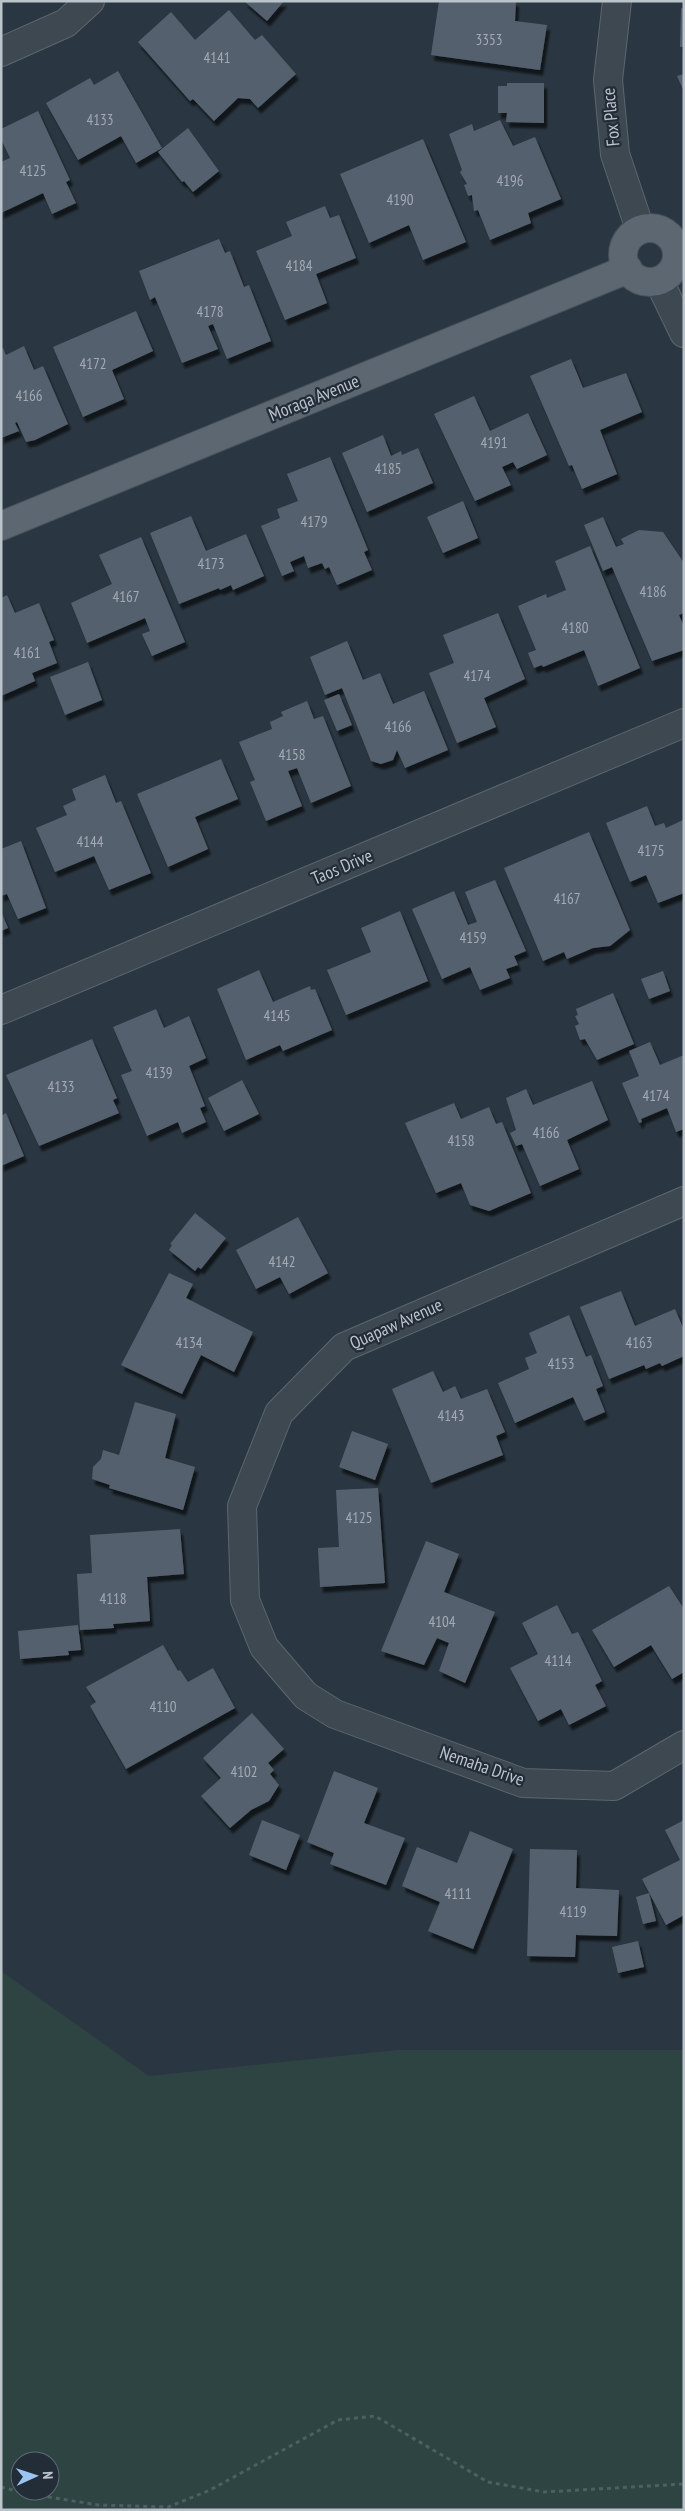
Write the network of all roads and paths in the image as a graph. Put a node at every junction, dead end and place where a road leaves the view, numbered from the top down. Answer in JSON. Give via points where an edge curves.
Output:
{"nodes":[{"id":1,"x":90,"y":1,"type":"edge"},
{"id":2,"x":617,"y":1,"type":"edge"},
{"id":3,"x":1,"y":52,"type":"edge"},
{"id":4,"x":640,"y":229,"type":"junction"},
{"id":5,"x":679,"y":240,"type":"edge"},
{"id":6,"x":628,"y":269,"type":"junction"},
{"id":7,"x":659,"y":281,"type":"junction"},
{"id":8,"x":684,"y":333,"type":"edge"},
{"id":9,"x":1,"y":526,"type":"edge"},
{"id":10,"x":684,"y":723,"type":"edge"},
{"id":11,"x":1,"y":1010,"type":"edge"},
{"id":12,"x":684,"y":1201,"type":"edge"},
{"id":13,"x":335,"y":1714,"type":"joint"},
{"id":14,"x":684,"y":1745,"type":"edge"},
{"id":15,"x":684,"y":2484,"type":"edge"},
{"id":16,"x":1,"y":2486,"type":"edge"}],
"edges":[{"from":1,"to":3,"type":"street","via":[[66,23]]},
{"from":2,"to":4,"type":"street","name":"Fox Place","via":[[608,80],[615,154]]},
{"from":4,"to":5,"type":"main road","via":[[662,229]]},
{"from":4,"to":6,"type":"main road","via":[[625,245],[623,253]]},
{"from":5,"to":7,"type":"main road","via":[[673,269]]},
{"from":6,"to":7,"type":"main road","via":[[640,280]]},
{"from":6,"to":9,"type":"main road","name":"Moraga Avenue"},
{"from":7,"to":8,"type":"street"},
{"from":10,"to":11,"type":"street","name":"Taos Drive"},
{"from":12,"to":13,"type":"street","name":"Quapaw Avenue","via":[[344,1347],[280,1413],[242,1506],[245,1600],[264,1647],[306,1696]]},
{"from":13,"to":14,"type":"street","name":"Nemaha Drive","via":[[523,1783],[614,1786]]},
{"from":15,"to":16,"type":"path","via":[[544,2492],[488,2482],[375,2416],[338,2420],[210,2490],[168,2507],[98,2505]]}]}
